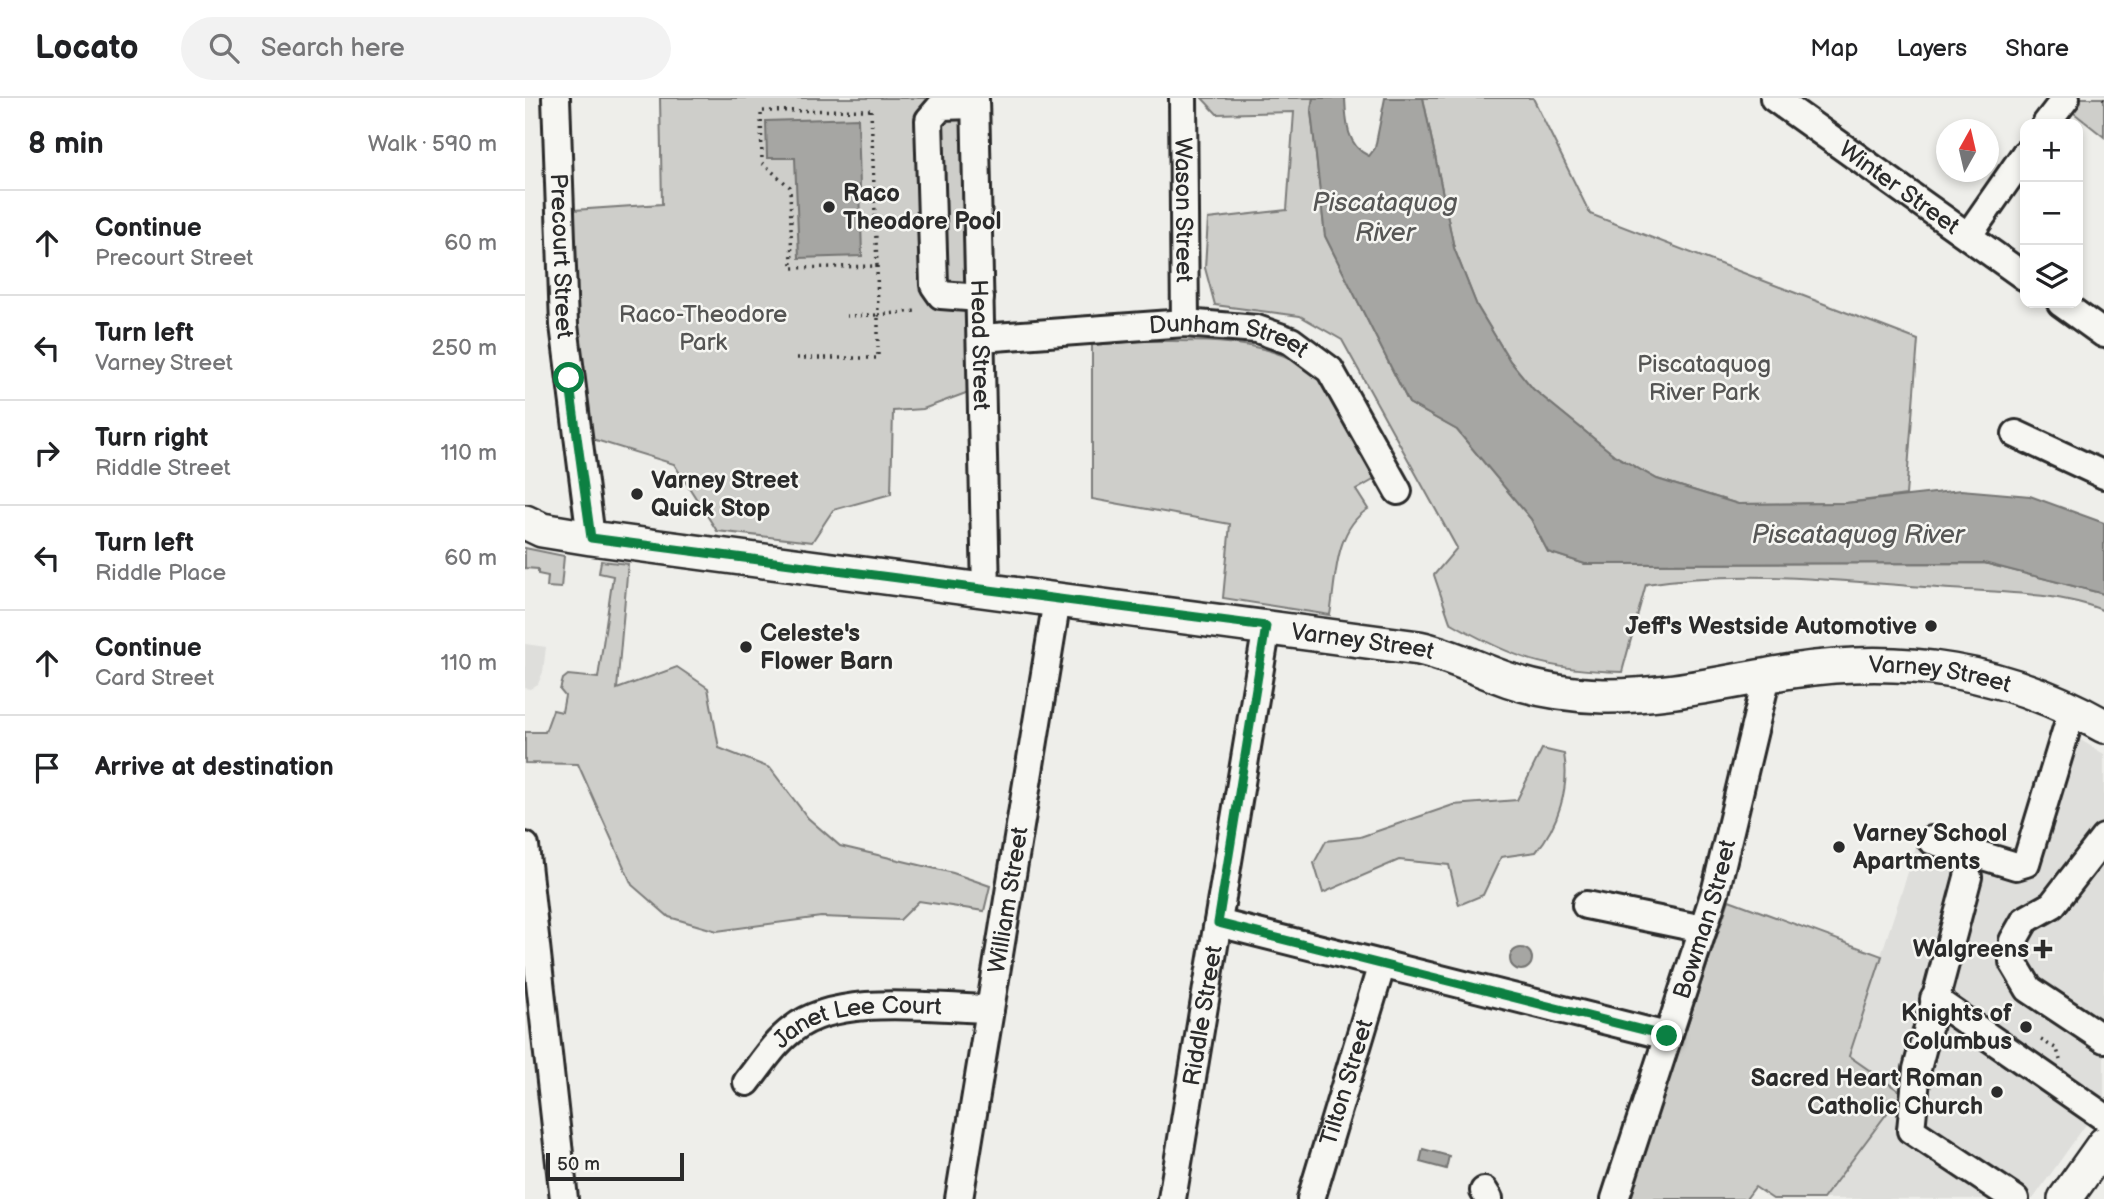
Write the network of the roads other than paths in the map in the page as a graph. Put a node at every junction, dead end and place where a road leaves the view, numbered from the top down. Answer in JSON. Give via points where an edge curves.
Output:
{"nodes":[{"id":1,"x":556,"y":98,"type":"edge"},
{"id":2,"x":1183,"y":98,"type":"edge"},
{"id":3,"x":1774,"y":98,"type":"edge"},
{"id":4,"x":2066,"y":98,"type":"edge"},
{"id":5,"x":975,"y":101,"type":"edge"},
{"id":6,"x":2050,"y":119,"type":"edge"},
{"id":7,"x":2020,"y":161,"type":"edge"},
{"id":8,"x":1968,"y":236,"type":"junction"},
{"id":9,"x":2020,"y":273,"type":"edge"},
{"id":10,"x":980,"y":298,"type":"junction"},
{"id":11,"x":2068,"y":308,"type":"edge"},
{"id":12,"x":1185,"y":323,"type":"junction"},
{"id":13,"x":2104,"y":334,"type":"edge"},
{"id":14,"x":981,"y":338,"type":"junction"},
{"id":15,"x":2016,"y":434,"type":"dead end"},
{"id":16,"x":2104,"y":475,"type":"edge"},
{"id":17,"x":1398,"y":491,"type":"dead end"},
{"id":18,"x":525,"y":523,"type":"edge"},
{"id":19,"x":591,"y":538,"type":"junction"},
{"id":20,"x":986,"y":591,"type":"junction"},
{"id":21,"x":1057,"y":600,"type":"junction"},
{"id":22,"x":1266,"y":626,"type":"junction"},
{"id":23,"x":1767,"y":676,"type":"junction"},
{"id":24,"x":2073,"y":708,"type":"junction"},
{"id":25,"x":2104,"y":726,"type":"edge"},
{"id":26,"x":2104,"y":838,"type":"edge"},
{"id":27,"x":1931,"y":840,"type":"dead end"},
{"id":28,"x":525,"y":846,"type":"edge"},
{"id":29,"x":1968,"y":877,"type":"dead end"},
{"id":30,"x":1586,"y":905,"type":"dead end"},
{"id":31,"x":1218,"y":923,"type":"junction"},
{"id":32,"x":1703,"y":929,"type":"junction"},
{"id":33,"x":1383,"y":964,"type":"junction"},
{"id":34,"x":1934,"y":999,"type":"junction"},
{"id":35,"x":990,"y":1009,"type":"junction"},
{"id":36,"x":1667,"y":1036,"type":"junction"},
{"id":37,"x":2104,"y":1039,"type":"edge"},
{"id":38,"x":747,"y":1082,"type":"dead end"},
{"id":39,"x":2104,"y":1117,"type":"edge"},
{"id":40,"x":2104,"y":1144,"type":"edge"},
{"id":41,"x":564,"y":1199,"type":"edge"},
{"id":42,"x":959,"y":1199,"type":"edge"},
{"id":43,"x":1172,"y":1199,"type":"edge"},
{"id":44,"x":1311,"y":1199,"type":"edge"},
{"id":45,"x":1615,"y":1199,"type":"edge"},
{"id":46,"x":2015,"y":1199,"type":"edge"},
{"id":47,"x":2066,"y":1199,"type":"edge"}],
"edges":[{"from":1,"to":19,"type":"street","name":"Precourt Street","via":[[564,325]]},
{"from":2,"to":12,"type":"street","name":"Wason Street"},
{"from":3,"to":8,"type":"street","name":"Winter Street"},
{"from":4,"to":6,"type":"street"},
{"from":5,"to":10,"type":"street","name":"Head Street"},
{"from":5,"to":10,"type":"street","via":[[941,106],[929,120],[934,285],[941,295]]},
{"from":7,"to":8,"type":"street"},
{"from":8,"to":9,"type":"street","name":"Winter Street"},
{"from":10,"to":14,"type":"street","name":"Head Street"},
{"from":11,"to":13,"type":"street"},
{"from":12,"to":14,"type":"street","name":"Dunham Street"},
{"from":12,"to":17,"type":"street","name":"Dunham Street","via":[[1257,330],[1291,341],[1330,370]]},
{"from":14,"to":20,"type":"street","name":"Head Street"},
{"from":15,"to":16,"type":"street"},
{"from":18,"to":19,"type":"main road","name":"Varney Street"},
{"from":19,"to":20,"type":"main road","name":"Varney Street"},
{"from":20,"to":21,"type":"main road","name":"Varney Street"},
{"from":21,"to":22,"type":"main road","name":"Varney Street"},
{"from":21,"to":35,"type":"street","name":"William Street"},
{"from":22,"to":23,"type":"main road","name":"Varney Street","via":[[1419,648],[1510,681],[1579,694],[1634,695]]},
{"from":22,"to":31,"type":"street","name":"Riddle Street"},
{"from":23,"to":24,"type":"main road","name":"Varney Street","via":[[1856,664],[1932,666],[2014,684]]},
{"from":23,"to":32,"type":"street","name":"Bowman Street"},
{"from":24,"to":25,"type":"main road","name":"Varney Street"},
{"from":24,"to":27,"type":"street","via":[[2026,863],[2016,866]]},
{"from":26,"to":37,"type":"street","via":[[2052,905],[2025,920],[2013,942],[2013,962],[2029,989]]},
{"from":28,"to":41,"type":"street"},
{"from":29,"to":34,"type":"street"},
{"from":30,"to":32,"type":"street"},
{"from":31,"to":33,"type":"street"},
{"from":31,"to":43,"type":"street","name":"Riddle Street"},
{"from":32,"to":36,"type":"street","name":"Bowman Street"},
{"from":33,"to":36,"type":"street"},
{"from":33,"to":44,"type":"street","name":"Tilton Street"},
{"from":34,"to":39,"type":"street"},
{"from":34,"to":46,"type":"street","via":[[1917,1069],[1911,1130]]},
{"from":35,"to":38,"type":"street","name":"Janet Lee Court","via":[[867,1007],[831,1012],[796,1026]]},
{"from":35,"to":42,"type":"street","name":"William Street"},
{"from":36,"to":45,"type":"street","name":"Bowman Street"},
{"from":40,"to":47,"type":"main road"}]}
